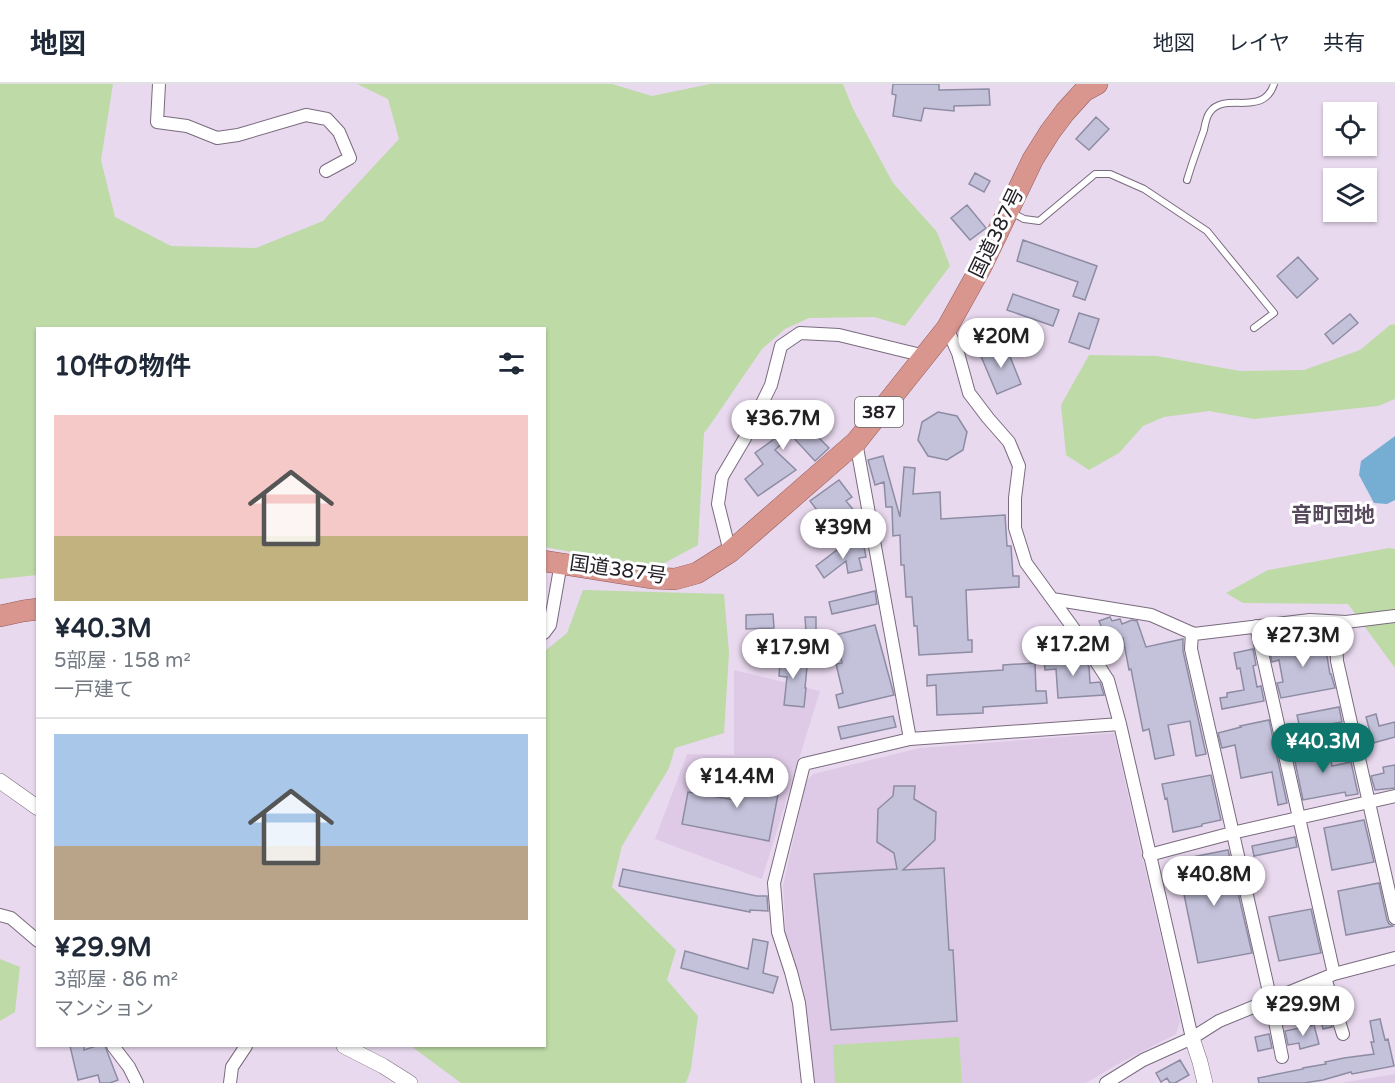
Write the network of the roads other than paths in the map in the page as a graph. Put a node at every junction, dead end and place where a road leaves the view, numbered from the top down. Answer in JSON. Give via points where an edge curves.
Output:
{"nodes":[{"id":1,"x":159,"y":84,"type":"edge"},
{"id":2,"x":1097,"y":84,"type":"edge"},
{"id":3,"x":1274,"y":84,"type":"edge"},
{"id":4,"x":326,"y":171,"type":"dead end"},
{"id":5,"x":1187,"y":180,"type":"dead end"},
{"id":6,"x":1008,"y":210,"type":"junction"},
{"id":7,"x":947,"y":328,"type":"junction"},
{"id":8,"x":1254,"y":328,"type":"dead end"},
{"id":9,"x":925,"y":356,"type":"junction"},
{"id":10,"x":856,"y":442,"type":"junction"},
{"id":11,"x":730,"y":552,"type":"junction"},
{"id":12,"x":553,"y":562,"type":"edge"},
{"id":13,"x":1052,"y":599,"type":"junction"},
{"id":14,"x":36,"y":609,"type":"edge"},
{"id":15,"x":0,"y":616,"type":"edge"},
{"id":16,"x":1395,"y":616,"type":"edge"},
{"id":17,"x":1335,"y":622,"type":"junction"},
{"id":18,"x":1256,"y":626,"type":"junction"},
{"id":19,"x":546,"y":630,"type":"edge"},
{"id":20,"x":1192,"y":633,"type":"junction"},
{"id":21,"x":1120,"y":724,"type":"junction"},
{"id":22,"x":910,"y":739,"type":"junction"},
{"id":23,"x":0,"y":781,"type":"edge"},
{"id":24,"x":1395,"y":796,"type":"edge"},
{"id":25,"x":1369,"y":803,"type":"junction"},
{"id":26,"x":36,"y":807,"type":"edge"},
{"id":27,"x":1300,"y":818,"type":"junction"},
{"id":28,"x":1232,"y":833,"type":"junction"},
{"id":29,"x":1149,"y":855,"type":"junction"},
{"id":30,"x":0,"y":915,"type":"edge"},
{"id":31,"x":1395,"y":918,"type":"edge"},
{"id":32,"x":36,"y":939,"type":"edge"},
{"id":33,"x":1395,"y":958,"type":"edge"},
{"id":34,"x":1330,"y":976,"type":"junction"},
{"id":35,"x":1271,"y":1001,"type":"junction"},
{"id":36,"x":1342,"y":1034,"type":"dead end"},
{"id":37,"x":1192,"y":1038,"type":"junction"},
{"id":38,"x":114,"y":1047,"type":"edge"},
{"id":39,"x":245,"y":1047,"type":"edge"},
{"id":40,"x":346,"y":1047,"type":"edge"},
{"id":41,"x":1282,"y":1058,"type":"dead end"},
{"id":42,"x":134,"y":1082,"type":"edge"},
{"id":43,"x":230,"y":1083,"type":"edge"},
{"id":44,"x":410,"y":1083,"type":"edge"},
{"id":45,"x":808,"y":1083,"type":"edge"},
{"id":46,"x":1106,"y":1083,"type":"edge"},
{"id":47,"x":1205,"y":1083,"type":"edge"}],
"edges":[{"from":1,"to":4,"type":"street","via":[[157,122],[187,126],[216,138],[306,115],[327,119],[339,132],[350,158]]},
{"from":2,"to":6,"type":"highway","name":"国道387号","number":"387","via":[[1084,91],[1050,132]]},
{"from":3,"to":5,"type":"lane","via":[[1266,98],[1255,103],[1221,104],[1210,112]]},
{"from":6,"to":7,"type":"highway","name":"国道387号","number":"387"},
{"from":6,"to":8,"type":"lane","via":[[1024,219],[1039,221],[1095,174],[1110,174],[1144,189],[1207,231],[1274,313]]},
{"from":7,"to":9,"type":"highway","name":"国道387号","number":"387"},
{"from":7,"to":13,"type":"street","via":[[969,393],[1009,442],[1018,466],[1016,528],[1026,563]]},
{"from":9,"to":10,"type":"highway","name":"国道387号","number":"387"},
{"from":9,"to":11,"type":"street","via":[[839,335],[800,333],[781,346],[771,386],[722,477],[718,504]]},
{"from":10,"to":11,"type":"highway","name":"国道387号","number":"387"},
{"from":10,"to":22,"type":"street"},
{"from":11,"to":12,"type":"highway","name":"国道387号","number":"387","via":[[697,573],[675,579]]},
{"from":12,"to":19,"type":"street","via":[[550,625]]},
{"from":13,"to":20,"type":"street","via":[[1151,615]]},
{"from":13,"to":21,"type":"street","via":[[1108,680]]},
{"from":14,"to":15,"type":"highway"},
{"from":16,"to":17,"type":"street"},
{"from":17,"to":18,"type":"street","via":[[1310,620]]},
{"from":17,"to":25,"type":"street","via":[[1337,661]]},
{"from":18,"to":20,"type":"street"},
{"from":18,"to":27,"type":"street"},
{"from":20,"to":28,"type":"street","via":[[1191,649]]},
{"from":21,"to":22,"type":"street"},
{"from":21,"to":29,"type":"street"},
{"from":22,"to":45,"type":"street","via":[[804,764],[774,883],[778,932],[799,1003]]},
{"from":23,"to":26,"type":"street"},
{"from":24,"to":25,"type":"street"},
{"from":25,"to":27,"type":"street"},
{"from":25,"to":31,"type":"street"},
{"from":27,"to":28,"type":"street"},
{"from":27,"to":34,"type":"street"},
{"from":28,"to":29,"type":"street"},
{"from":28,"to":35,"type":"street"},
{"from":29,"to":37,"type":"street"},
{"from":30,"to":32,"type":"street","via":[[11,918]]},
{"from":33,"to":34,"type":"street"},
{"from":34,"to":35,"type":"street"},
{"from":34,"to":36,"type":"street"},
{"from":35,"to":37,"type":"street","via":[[1220,1021]]},
{"from":35,"to":41,"type":"street"},
{"from":37,"to":46,"type":"street","via":[[1143,1060]]},
{"from":37,"to":47,"type":"street"},
{"from":38,"to":42,"type":"street","via":[[129,1067]]},
{"from":39,"to":43,"type":"street","via":[[232,1067]]},
{"from":40,"to":44,"type":"street"}]}
